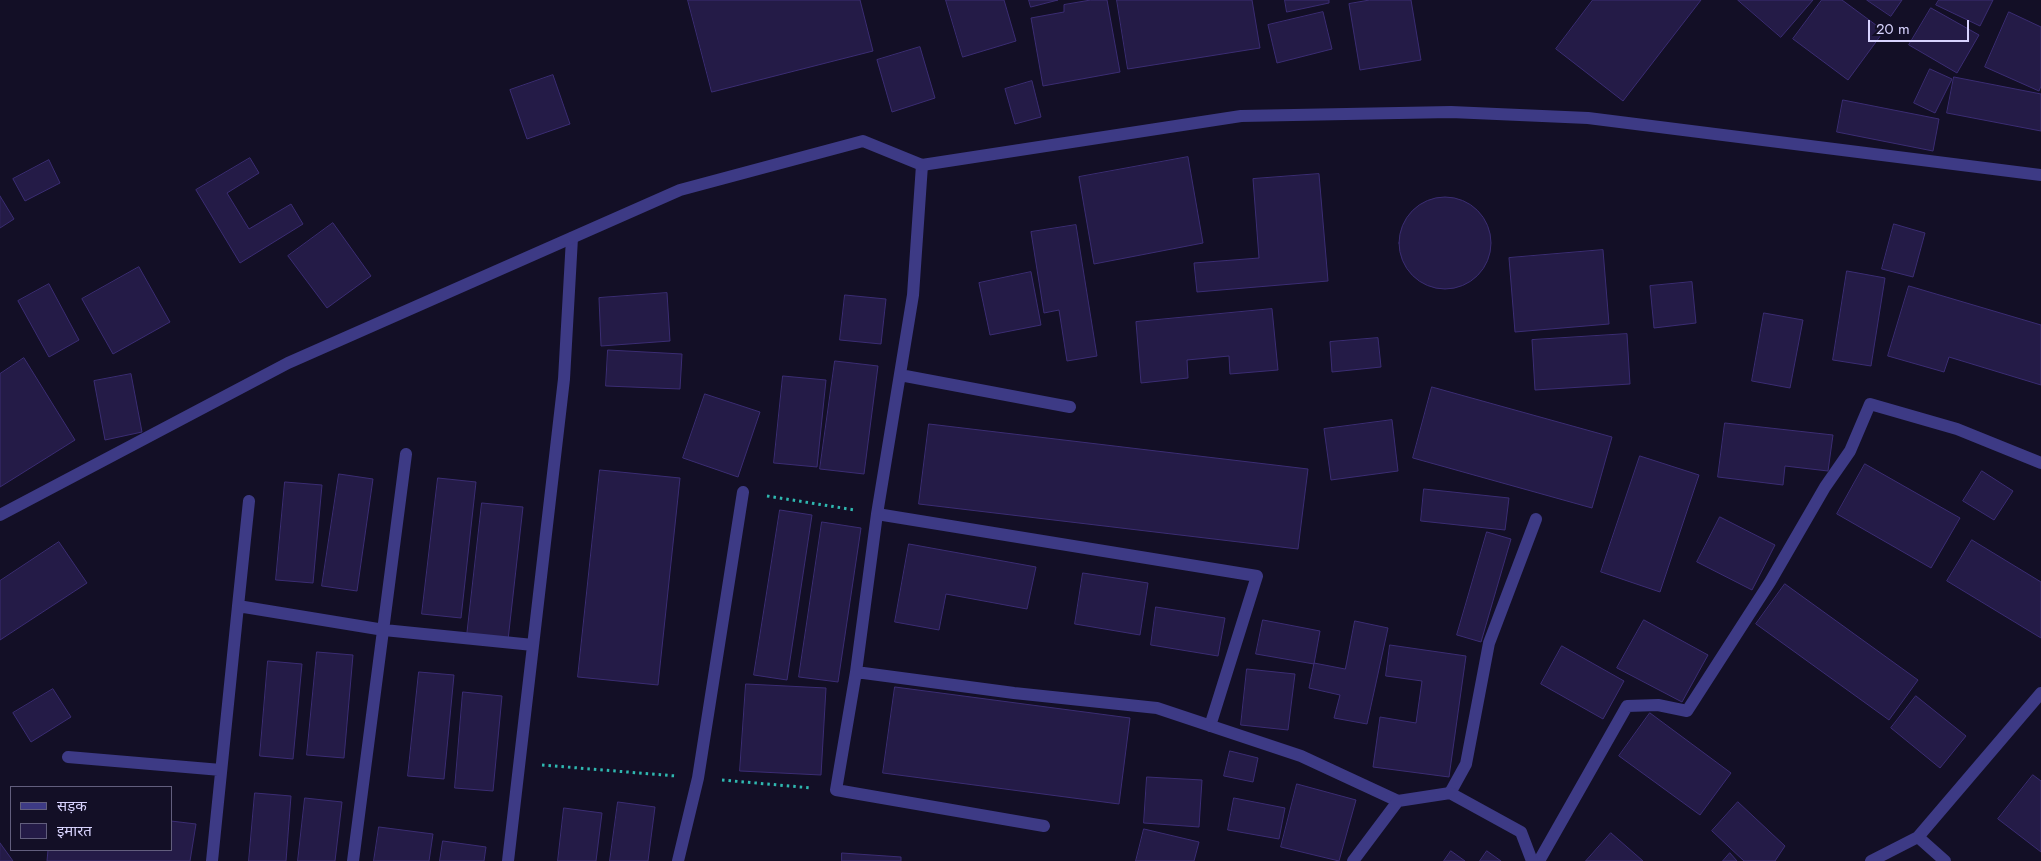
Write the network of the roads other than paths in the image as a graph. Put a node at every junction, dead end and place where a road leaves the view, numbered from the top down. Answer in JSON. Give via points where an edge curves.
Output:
{"nodes":[{"id":1,"x":922,"y":165,"type":"junction"},
{"id":2,"x":2041,"y":175,"type":"edge"},
{"id":3,"x":572,"y":238,"type":"junction"},
{"id":4,"x":900,"y":375,"type":"junction"},
{"id":5,"x":1070,"y":406,"type":"dead end"},
{"id":6,"x":406,"y":454,"type":"dead end"},
{"id":7,"x":2041,"y":463,"type":"edge"},
{"id":8,"x":743,"y":492,"type":"road end"},
{"id":9,"x":249,"y":500,"type":"dead end"},
{"id":10,"x":877,"y":514,"type":"junction"},
{"id":11,"x":0,"y":515,"type":"edge"},
{"id":12,"x":1536,"y":519,"type":"dead end"},
{"id":13,"x":238,"y":606,"type":"junction"},
{"id":14,"x":384,"y":630,"type":"junction"},
{"id":15,"x":533,"y":645,"type":"junction"},
{"id":16,"x":856,"y":672,"type":"junction"},
{"id":17,"x":2041,"y":693,"type":"edge"},
{"id":18,"x":1210,"y":726,"type":"junction"},
{"id":19,"x":68,"y":757,"type":"dead end"},
{"id":20,"x":222,"y":770,"type":"junction"},
{"id":21,"x":1450,"y":793,"type":"junction"},
{"id":22,"x":1398,"y":801,"type":"junction"},
{"id":23,"x":1044,"y":826,"type":"dead end"},
{"id":24,"x":1918,"y":838,"type":"junction"},
{"id":25,"x":212,"y":861,"type":"edge"},
{"id":26,"x":353,"y":861,"type":"edge"},
{"id":27,"x":508,"y":861,"type":"edge"},
{"id":28,"x":678,"y":861,"type":"edge"},
{"id":29,"x":1354,"y":861,"type":"edge"},
{"id":30,"x":1532,"y":861,"type":"edge"},
{"id":31,"x":1538,"y":861,"type":"edge"},
{"id":32,"x":1871,"y":861,"type":"edge"},
{"id":33,"x":1945,"y":861,"type":"edge"}],
"edges":[{"from":1,"to":2,"type":"street","via":[[1241,116],[1451,112],[1588,118]]},
{"from":1,"to":3,"type":"street","via":[[863,141],[680,190]]},
{"from":1,"to":4,"type":"street","via":[[913,295]]},
{"from":3,"to":11,"type":"street","via":[[288,363]]},
{"from":3,"to":15,"type":"street","via":[[564,379]]},
{"from":4,"to":5,"type":"street"},
{"from":4,"to":10,"type":"street"},
{"from":6,"to":14,"type":"street"},
{"from":7,"to":31,"type":"street","via":[[1957,429],[1870,404],[1850,451],[1687,710],[1658,705],[1628,706]]},
{"from":8,"to":28,"type":"street","via":[[698,778]]},
{"from":9,"to":13,"type":"street"},
{"from":10,"to":16,"type":"street"},
{"from":10,"to":18,"type":"street","via":[[1257,576]]},
{"from":12,"to":21,"type":"street","via":[[1489,643],[1466,764]]},
{"from":13,"to":14,"type":"street"},
{"from":13,"to":20,"type":"street"},
{"from":14,"to":15,"type":"street"},
{"from":14,"to":26,"type":"street"},
{"from":15,"to":27,"type":"street"},
{"from":16,"to":18,"type":"street","via":[[1157,708]]},
{"from":16,"to":23,"type":"street","via":[[836,790]]},
{"from":17,"to":24,"type":"street"},
{"from":18,"to":22,"type":"street","via":[[1300,756]]},
{"from":19,"to":20,"type":"street"},
{"from":20,"to":25,"type":"street"},
{"from":21,"to":22,"type":"street"},
{"from":21,"to":30,"type":"street","via":[[1521,832]]},
{"from":22,"to":29,"type":"street"},
{"from":24,"to":32,"type":"street"},
{"from":24,"to":33,"type":"street"}]}
